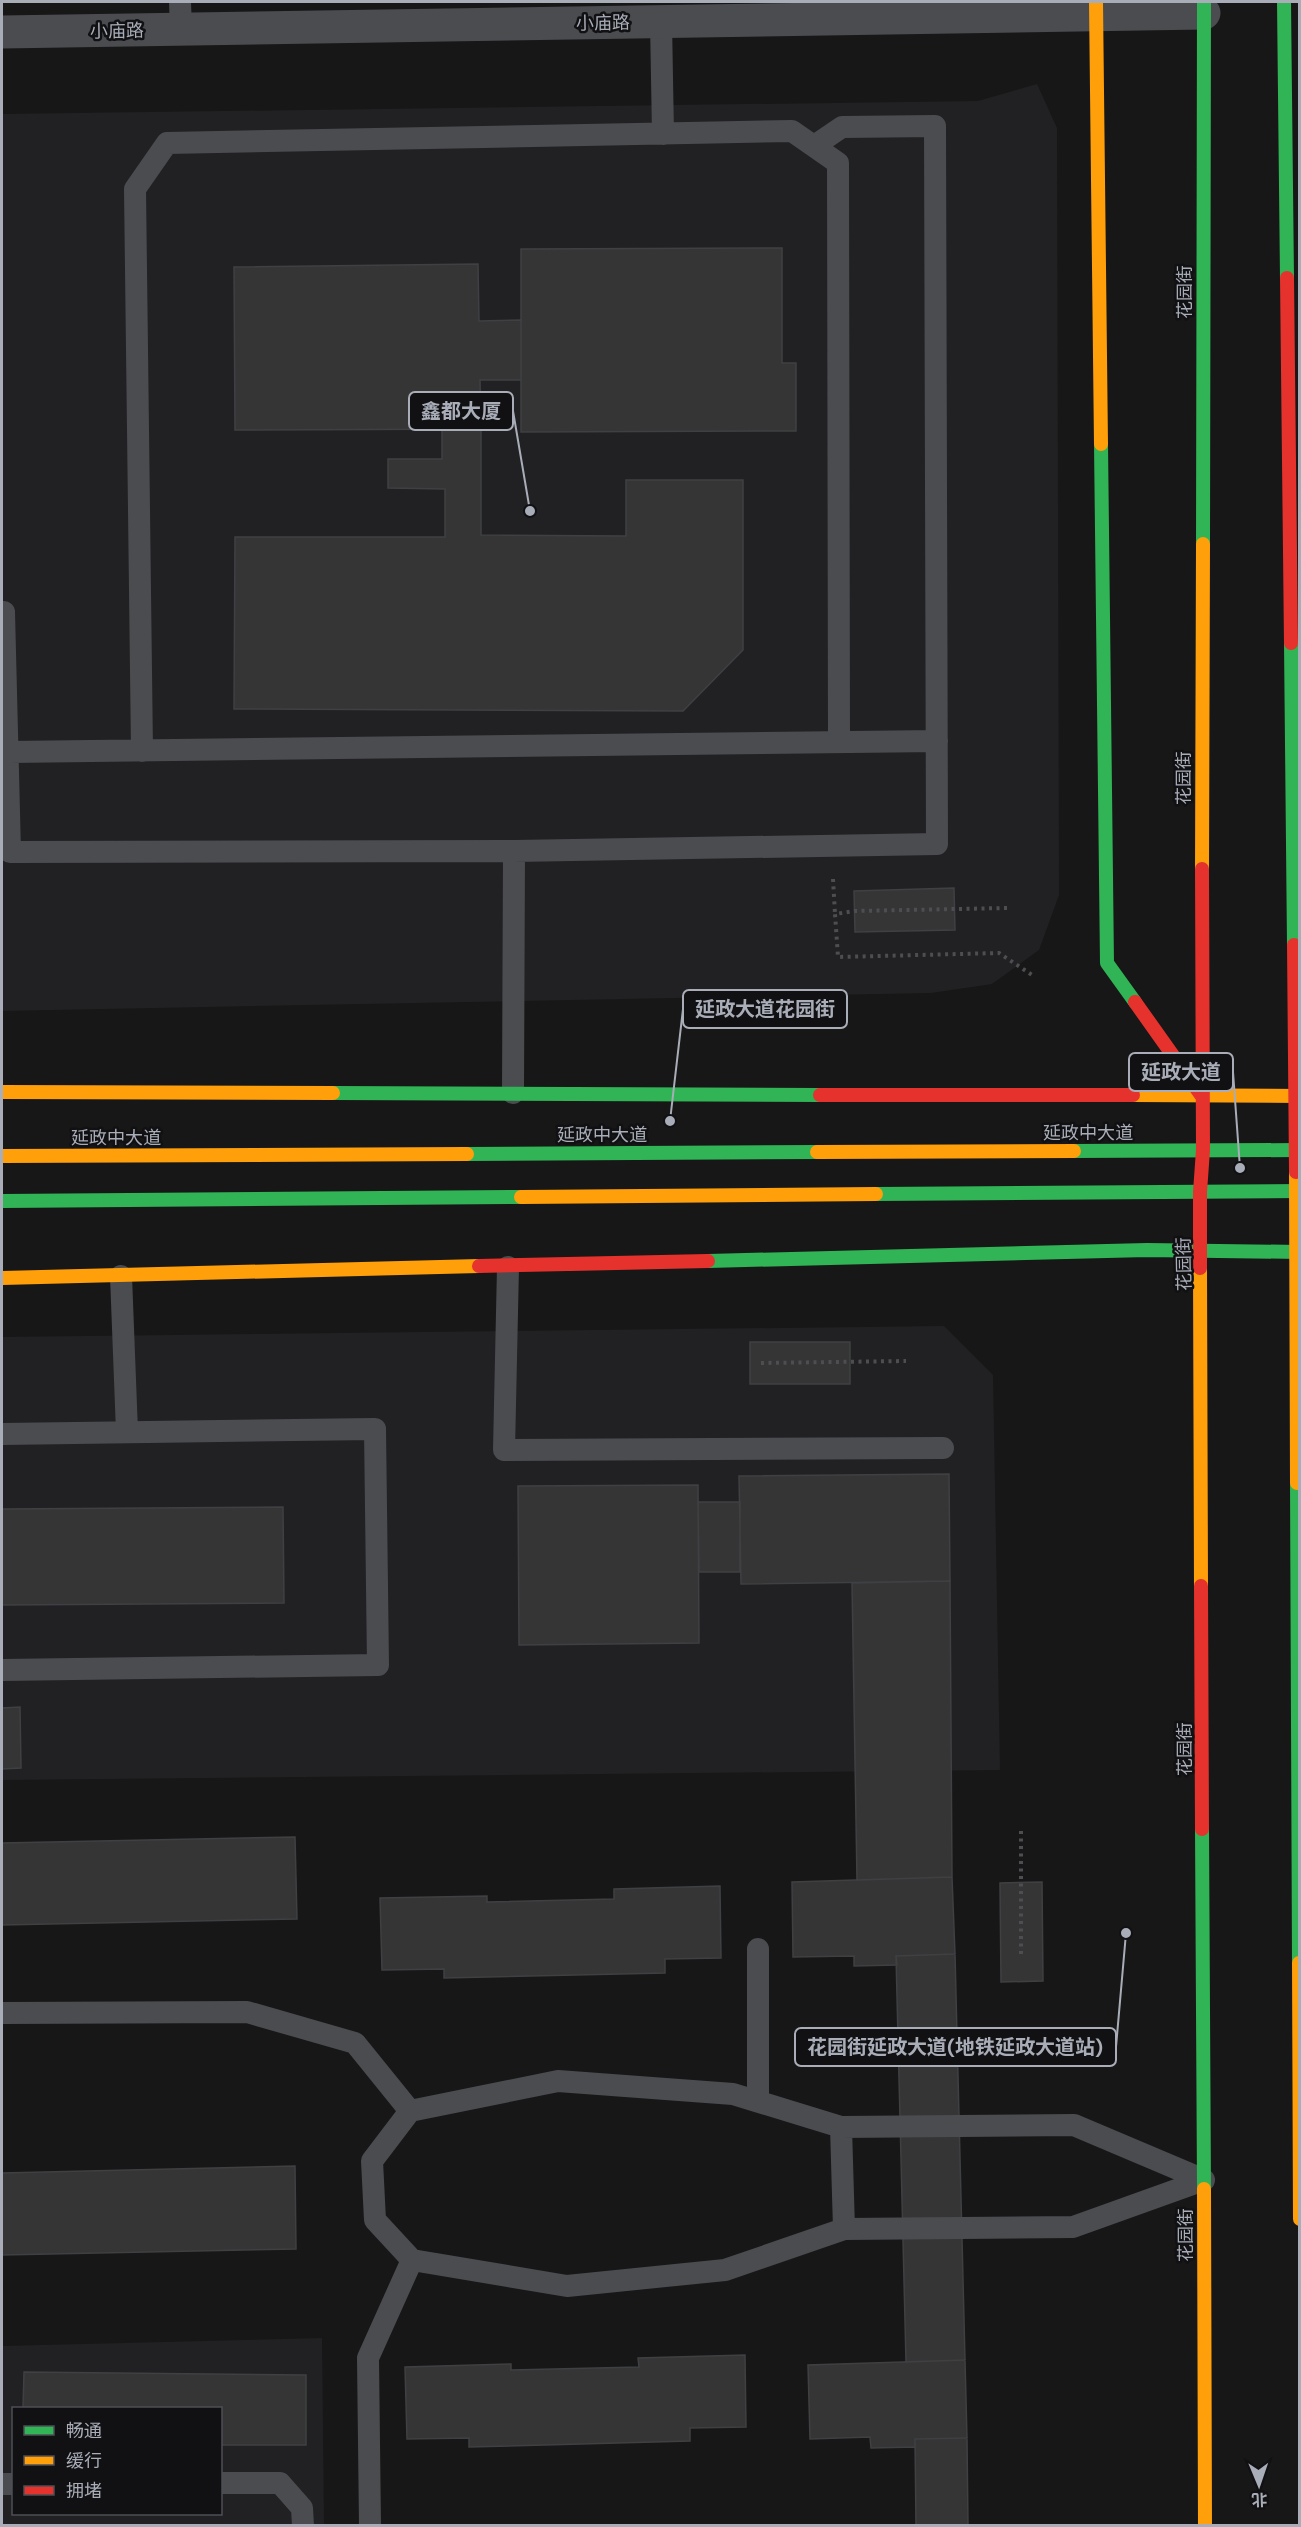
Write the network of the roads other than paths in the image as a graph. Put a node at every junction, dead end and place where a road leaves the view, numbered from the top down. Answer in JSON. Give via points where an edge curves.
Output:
{"nodes":[{"id":1,"x":1284,"y":2,"type":"edge"},
{"id":2,"x":1204,"y":7,"type":"edge"},
{"id":3,"x":1096,"y":9,"type":"edge"},
{"id":4,"x":180,"y":16,"type":"edge"},
{"id":5,"x":662,"y":22,"type":"junction"},
{"id":6,"x":2,"y":32,"type":"edge"},
{"id":7,"x":663,"y":134,"type":"junction"},
{"id":8,"x":814,"y":146,"type":"junction"},
{"id":9,"x":4,"y":612,"type":"dead end"},
{"id":10,"x":937,"y":741,"type":"junction"},
{"id":11,"x":839,"y":742,"type":"junction"},
{"id":12,"x":142,"y":751,"type":"junction"},
{"id":13,"x":9,"y":752,"type":"junction"},
{"id":14,"x":514,"y":851,"type":"junction"},
{"id":15,"x":2,"y":1092,"type":"edge"},
{"id":16,"x":513,"y":1093,"type":"junction"},
{"id":17,"x":1298,"y":1093,"type":"edge"},
{"id":18,"x":1200,"y":1095,"type":"junction"},
{"id":19,"x":1203,"y":1150,"type":"junction"},
{"id":20,"x":1298,"y":1150,"type":"edge"},
{"id":21,"x":2,"y":1156,"type":"edge"},
{"id":22,"x":1200,"y":1192,"type":"junction"},
{"id":23,"x":1298,"y":1192,"type":"edge"},
{"id":24,"x":2,"y":1201,"type":"edge"},
{"id":25,"x":1202,"y":1252,"type":"junction"},
{"id":26,"x":1298,"y":1252,"type":"edge"},
{"id":27,"x":508,"y":1267,"type":"junction"},
{"id":28,"x":122,"y":1276,"type":"junction"},
{"id":29,"x":2,"y":1278,"type":"edge"},
{"id":30,"x":127,"y":1432,"type":"junction"},
{"id":31,"x":2,"y":1434,"type":"edge"},
{"id":32,"x":943,"y":1448,"type":"dead end"},
{"id":33,"x":2,"y":1670,"type":"edge"},
{"id":34,"x":758,"y":1949,"type":"dead end"},
{"id":35,"x":2,"y":2013,"type":"edge"},
{"id":36,"x":758,"y":2101,"type":"junction"},
{"id":37,"x":410,"y":2111,"type":"junction"},
{"id":38,"x":841,"y":2127,"type":"junction"},
{"id":39,"x":1204,"y":2180,"type":"junction"},
{"id":40,"x":1299,"y":2219,"type":"edge"},
{"id":41,"x":844,"y":2229,"type":"junction"},
{"id":42,"x":412,"y":2260,"type":"junction"},
{"id":43,"x":222,"y":2483,"type":"edge"},
{"id":44,"x":303,"y":2526,"type":"edge"},
{"id":45,"x":370,"y":2526,"type":"edge"},
{"id":46,"x":1205,"y":2526,"type":"edge"}],
"edges":[{"from":1,"to":17,"type":"main road"},
{"from":2,"to":3,"type":"street","name":"小庙路"},
{"from":2,"to":18,"type":"main road","name":"花园街"},
{"from":3,"to":5,"type":"street","name":"小庙路"},
{"from":3,"to":18,"type":"main road","via":[[1107,963]]},
{"from":4,"to":5,"type":"street","name":"小庙路"},
{"from":4,"to":6,"type":"street","name":"小庙路"},
{"from":5,"to":7,"type":"lane"},
{"from":7,"to":8,"type":"lane","via":[[792,131]]},
{"from":7,"to":12,"type":"lane","via":[[167,143],[135,189]]},
{"from":8,"to":10,"type":"lane","via":[[842,127],[935,126]]},
{"from":8,"to":11,"type":"lane","via":[[838,163]]},
{"from":9,"to":13,"type":"lane"},
{"from":10,"to":11,"type":"lane"},
{"from":10,"to":14,"type":"lane","via":[[937,844]]},
{"from":11,"to":12,"type":"lane"},
{"from":12,"to":13,"type":"lane"},
{"from":13,"to":14,"type":"lane","via":[[10,852]]},
{"from":14,"to":16,"type":"lane"},
{"from":15,"to":16,"type":"main road"},
{"from":16,"to":18,"type":"main road"},
{"from":17,"to":18,"type":"main road"},
{"from":17,"to":20,"type":"main road"},
{"from":18,"to":19,"type":"main road","name":"花园街"},
{"from":19,"to":20,"type":"main road","name":"延政中大道"},
{"from":19,"to":21,"type":"main road","name":"延政中大道"},
{"from":19,"to":22,"type":"main road","name":"花园街"},
{"from":20,"to":23,"type":"main road"},
{"from":22,"to":23,"type":"main road"},
{"from":22,"to":24,"type":"main road"},
{"from":22,"to":25,"type":"main road","name":"花园街"},
{"from":23,"to":26,"type":"main road"},
{"from":25,"to":26,"type":"main road"},
{"from":25,"to":27,"type":"main road","via":[[1147,1250]]},
{"from":25,"to":39,"type":"main road","name":"花园街"},
{"from":26,"to":40,"type":"main road"},
{"from":27,"to":28,"type":"main road"},
{"from":27,"to":32,"type":"lane","via":[[504,1450]]},
{"from":28,"to":29,"type":"main road"},
{"from":28,"to":30,"type":"lane"},
{"from":30,"to":31,"type":"lane"},
{"from":30,"to":33,"type":"lane","via":[[375,1429],[378,1665]]},
{"from":34,"to":36,"type":"lane"},
{"from":35,"to":37,"type":"lane","via":[[247,2012],[355,2043]]},
{"from":36,"to":37,"type":"lane","via":[[733,2094],[558,2081]]},
{"from":36,"to":38,"type":"lane"},
{"from":37,"to":42,"type":"lane","via":[[372,2161],[375,2220]]},
{"from":38,"to":39,"type":"lane","via":[[1074,2125]]},
{"from":38,"to":41,"type":"lane"},
{"from":39,"to":41,"type":"lane","via":[[1073,2227]]},
{"from":39,"to":46,"type":"main road","name":"花园街"},
{"from":41,"to":42,"type":"lane","via":[[725,2270],[567,2286]]},
{"from":42,"to":45,"type":"lane","via":[[368,2358]]},
{"from":43,"to":44,"type":"lane","via":[[280,2483],[303,2508]]}]}
